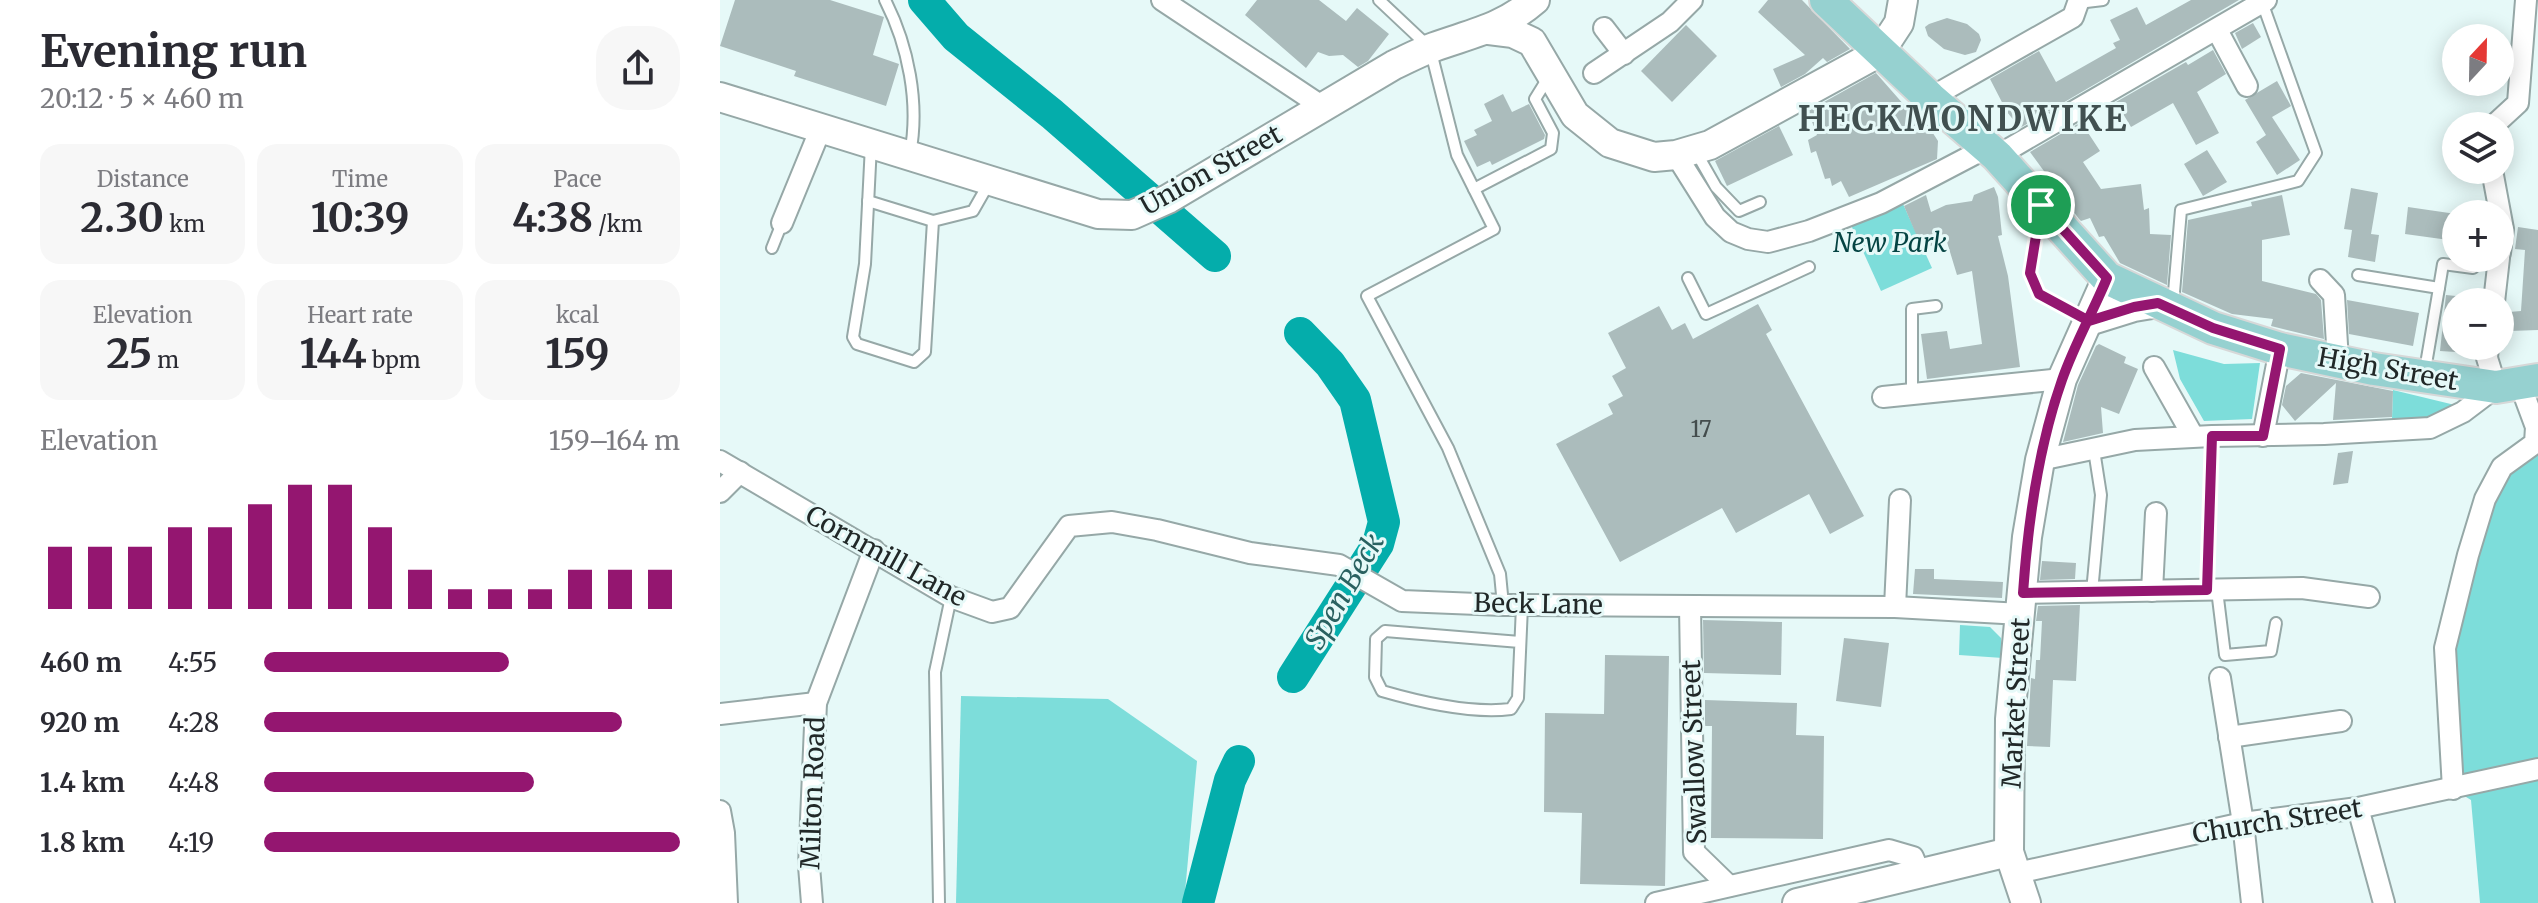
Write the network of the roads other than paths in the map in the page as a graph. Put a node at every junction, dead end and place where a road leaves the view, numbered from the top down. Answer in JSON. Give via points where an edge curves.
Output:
{"nodes":[{"id":1,"x":885,"y":0,"type":"edge"},
{"id":2,"x":1162,"y":0,"type":"edge"},
{"id":3,"x":1379,"y":0,"type":"edge"},
{"id":4,"x":1535,"y":0,"type":"edge"},
{"id":5,"x":1543,"y":0,"type":"edge"},
{"id":6,"x":1692,"y":0,"type":"edge"},
{"id":7,"x":1826,"y":0,"type":"edge"},
{"id":8,"x":1903,"y":0,"type":"edge"},
{"id":9,"x":2103,"y":0,"type":"edge"},
{"id":10,"x":2526,"y":0,"type":"edge"},
{"id":11,"x":2078,"y":1,"type":"edge"},
{"id":12,"x":2264,"y":1,"type":"edge"},
{"id":13,"x":1604,"y":28,"type":"dead end"},
{"id":14,"x":1489,"y":30,"type":"junction"},
{"id":15,"x":2217,"y":30,"type":"junction"},
{"id":16,"x":1430,"y":48,"type":"junction"},
{"id":17,"x":1880,"y":52,"type":"junction"},
{"id":18,"x":1624,"y":54,"type":"junction"},
{"id":19,"x":1545,"y":63,"type":"junction"},
{"id":20,"x":1594,"y":73,"type":"dead end"},
{"id":21,"x":2247,"y":86,"type":"dead end"},
{"id":22,"x":720,"y":97,"type":"edge"},
{"id":23,"x":1930,"y":98,"type":"junction"},
{"id":24,"x":1323,"y":107,"type":"junction"},
{"id":25,"x":2508,"y":112,"type":"edge"},
{"id":26,"x":821,"y":128,"type":"junction"},
{"id":27,"x":871,"y":143,"type":"junction"},
{"id":28,"x":1993,"y":151,"type":"junction"},
{"id":29,"x":1686,"y":153,"type":"junction"},
{"id":30,"x":910,"y":156,"type":"junction"},
{"id":31,"x":990,"y":181,"type":"junction"},
{"id":32,"x":1474,"y":189,"type":"junction"},
{"id":33,"x":868,"y":201,"type":"junction"},
{"id":34,"x":1760,"y":202,"type":"dead end"},
{"id":35,"x":2041,"y":205,"type":"junction"},
{"id":36,"x":933,"y":221,"type":"junction"},
{"id":37,"x":782,"y":223,"type":"joint"},
{"id":38,"x":772,"y":248,"type":"dead end"},
{"id":39,"x":1809,"y":267,"type":"dead end"},
{"id":40,"x":2442,"y":270,"type":"edge"},
{"id":41,"x":2358,"y":275,"type":"dead end"},
{"id":42,"x":1688,"y":278,"type":"dead end"},
{"id":43,"x":2107,"y":278,"type":"junction"},
{"id":44,"x":2320,"y":280,"type":"dead end"},
{"id":45,"x":2439,"y":288,"type":"junction"},
{"id":46,"x":1936,"y":306,"type":"dead end"},
{"id":47,"x":2165,"y":306,"type":"junction"},
{"id":48,"x":2089,"y":321,"type":"junction"},
{"id":49,"x":2280,"y":349,"type":"junction"},
{"id":50,"x":2489,"y":360,"type":"edge"},
{"id":51,"x":2338,"y":361,"type":"junction"},
{"id":52,"x":2154,"y":367,"type":"dead end"},
{"id":53,"x":2424,"y":376,"type":"junction"},
{"id":54,"x":2062,"y":379,"type":"junction"},
{"id":55,"x":2518,"y":384,"type":"edge"},
{"id":56,"x":1912,"y":394,"type":"junction"},
{"id":57,"x":1883,"y":397,"type":"dead end"},
{"id":58,"x":2202,"y":436,"type":"junction"},
{"id":59,"x":2263,"y":436,"type":"junction"},
{"id":60,"x":2537,"y":444,"type":"edge"},
{"id":61,"x":2094,"y":450,"type":"junction"},
{"id":62,"x":2040,"y":460,"type":"junction"},
{"id":63,"x":720,"y":461,"type":"edge"},
{"id":64,"x":740,"y":472,"type":"junction"},
{"id":65,"x":720,"y":492,"type":"edge"},
{"id":66,"x":1900,"y":500,"type":"dead end"},
{"id":67,"x":2156,"y":513,"type":"dead end"},
{"id":68,"x":1069,"y":526,"type":"joint"},
{"id":69,"x":874,"y":550,"type":"junction"},
{"id":70,"x":2212,"y":590,"type":"junction"},
{"id":71,"x":2152,"y":591,"type":"junction"},
{"id":72,"x":2092,"y":592,"type":"junction"},
{"id":73,"x":951,"y":597,"type":"junction"},
{"id":74,"x":2369,"y":597,"type":"dead end"},
{"id":75,"x":2022,"y":603,"type":"junction"},
{"id":76,"x":1512,"y":606,"type":"junction"},
{"id":77,"x":1690,"y":606,"type":"junction"},
{"id":78,"x":1895,"y":607,"type":"junction"},
{"id":79,"x":2276,"y":623,"type":"dead end"},
{"id":80,"x":1520,"y":642,"type":"junction"},
{"id":81,"x":2220,"y":678,"type":"dead end"},
{"id":82,"x":816,"y":703,"type":"junction"},
{"id":83,"x":720,"y":714,"type":"edge"},
{"id":84,"x":2341,"y":721,"type":"dead end"},
{"id":85,"x":2229,"y":737,"type":"junction"},
{"id":86,"x":2538,"y":769,"type":"edge"},
{"id":87,"x":2453,"y":789,"type":"junction"},
{"id":88,"x":2358,"y":808,"type":"junction"},
{"id":89,"x":720,"y":811,"type":"edge"},
{"id":90,"x":2243,"y":823,"type":"junction"},
{"id":91,"x":2013,"y":862,"type":"junction"},
{"id":92,"x":1920,"y":874,"type":"junction"},
{"id":93,"x":1729,"y":886,"type":"junction"},
{"id":94,"x":1832,"y":900,"type":"edge"},
{"id":95,"x":727,"y":903,"type":"edge"},
{"id":96,"x":812,"y":903,"type":"edge"},
{"id":97,"x":939,"y":903,"type":"edge"},
{"id":98,"x":1656,"y":903,"type":"edge"},
{"id":99,"x":1797,"y":903,"type":"edge"},
{"id":100,"x":2026,"y":903,"type":"edge"},
{"id":101,"x":2252,"y":903,"type":"edge"},
{"id":102,"x":2384,"y":903,"type":"edge"}],
"edges":[{"from":1,"to":30,"type":"lane","via":[[911,84],[915,131]]},
{"from":2,"to":24,"type":"street"},
{"from":3,"to":16,"type":"lane"},
{"from":4,"to":14,"type":"street","name":"Union Street"},
{"from":5,"to":19,"type":"street","via":[[1537,22]]},
{"from":6,"to":18,"type":"street"},
{"from":7,"to":17,"type":"main road"},
{"from":8,"to":17,"type":"street","via":[[1899,23]]},
{"from":9,"to":11,"type":"lane"},
{"from":10,"to":25,"type":"street","via":[[2518,103]]},
{"from":11,"to":23,"type":"street","via":[[2073,17]]},
{"from":12,"to":15,"type":"street"},
{"from":12,"to":47,"type":"lane","via":[[2316,153],[2298,181],[2181,210]]},
{"from":13,"to":18,"type":"street"},
{"from":14,"to":16,"type":"street","name":"Union Street"},
{"from":14,"to":19,"type":"street","via":[[1532,42]]},
{"from":15,"to":21,"type":"street"},
{"from":15,"to":28,"type":"street"},
{"from":16,"to":24,"type":"street","name":"Union Street"},
{"from":16,"to":32,"type":"lane","via":[[1457,155]]},
{"from":17,"to":23,"type":"main road"},
{"from":17,"to":29,"type":"street"},
{"from":18,"to":20,"type":"street"},
{"from":19,"to":29,"type":"street","via":[[1575,115],[1610,143],[1654,157]]},
{"from":19,"to":32,"type":"lane","via":[[1535,99],[1553,133],[1551,149]]},
{"from":22,"to":26,"type":"street","name":"Union Street"},
{"from":23,"to":28,"type":"main road"},
{"from":24,"to":31,"type":"street","name":"Union Street","via":[[1132,215],[1098,214]]},
{"from":26,"to":27,"type":"street","name":"Union Street"},
{"from":26,"to":37,"type":"street"},
{"from":27,"to":30,"type":"street","name":"Union Street"},
{"from":27,"to":33,"type":"lane"},
{"from":28,"to":29,"type":"street","via":[[1881,203],[1768,242],[1731,232],[1715,217]]},
{"from":28,"to":35,"type":"main road"},
{"from":29,"to":34,"type":"lane","via":[[1739,211]]},
{"from":30,"to":31,"type":"street","name":"Union Street"},
{"from":31,"to":36,"type":"lane","via":[[973,211]]},
{"from":32,"to":76,"type":"lane","via":[[1494,229],[1367,296],[1448,448]]},
{"from":33,"to":36,"type":"lane"},
{"from":33,"to":36,"type":"lane","via":[[853,337],[857,344],[914,362],[925,352]]},
{"from":35,"to":43,"type":"main road"},
{"from":35,"to":48,"type":"lane","via":[[2030,273],[2039,294]]},
{"from":37,"to":38,"type":"lane"},
{"from":39,"to":42,"type":"lane","via":[[1706,314]]},
{"from":40,"to":45,"type":"lane"},
{"from":41,"to":45,"type":"lane"},
{"from":43,"to":47,"type":"main road","name":"High Street"},
{"from":43,"to":48,"type":"street","name":"Market Street"},
{"from":44,"to":51,"type":"street","via":[[2334,295]]},
{"from":45,"to":53,"type":"lane"},
{"from":46,"to":56,"type":"lane","via":[[1912,309]]},
{"from":47,"to":48,"type":"street","via":[[2134,307]]},
{"from":47,"to":49,"type":"main road","name":"High Street"},
{"from":48,"to":54,"type":"street","name":"Market Street"},
{"from":49,"to":51,"type":"main road","name":"High Street"},
{"from":49,"to":59,"type":"street"},
{"from":50,"to":55,"type":"street"},
{"from":51,"to":53,"type":"main road","name":"High Street"},
{"from":52,"to":58,"type":"street"},
{"from":53,"to":55,"type":"main road","name":"High Street"},
{"from":54,"to":56,"type":"street"},
{"from":54,"to":62,"type":"street","name":"Market Street"},
{"from":55,"to":59,"type":"street","via":[[2430,428]]},
{"from":55,"to":60,"type":"street","via":[[2536,427]]},
{"from":56,"to":57,"type":"street"},
{"from":58,"to":59,"type":"street"},
{"from":58,"to":61,"type":"street","via":[[2135,440]]},
{"from":58,"to":70,"type":"lane"},
{"from":60,"to":87,"type":"street","via":[[2502,467],[2485,499],[2445,648]]},
{"from":61,"to":62,"type":"street"},
{"from":61,"to":72,"type":"lane","via":[[2101,495]]},
{"from":62,"to":75,"type":"street","name":"Market Street"},
{"from":63,"to":64,"type":"street","name":"Cornmill Lane"},
{"from":64,"to":65,"type":"street"},
{"from":64,"to":69,"type":"street","name":"Cornmill Lane"},
{"from":66,"to":78,"type":"street"},
{"from":67,"to":71,"type":"street"},
{"from":68,"to":73,"type":"street","name":"Cornmill Lane","via":[[1010,608],[992,612]]},
{"from":68,"to":76,"type":"street","name":"Beck Lane","via":[[1112,522],[1250,553],[1339,565],[1402,601]]},
{"from":69,"to":73,"type":"street","name":"Cornmill Lane"},
{"from":69,"to":82,"type":"street","name":"Milton Road"},
{"from":70,"to":71,"type":"street","name":"Beck Lane"},
{"from":70,"to":74,"type":"street","name":"Beck Lane","via":[[2302,588]]},
{"from":70,"to":79,"type":"lane","via":[[2225,655],[2271,651]]},
{"from":71,"to":72,"type":"street","name":"Beck Lane"},
{"from":72,"to":75,"type":"street","name":"Beck Lane"},
{"from":73,"to":97,"type":"lane","via":[[935,672]]},
{"from":75,"to":78,"type":"street","name":"Beck Lane"},
{"from":75,"to":91,"type":"street","name":"Market Street","via":[[2010,719]]},
{"from":76,"to":77,"type":"street","name":"Beck Lane"},
{"from":76,"to":80,"type":"lane"},
{"from":77,"to":78,"type":"street","name":"Beck Lane"},
{"from":77,"to":93,"type":"street","name":"Swallow Street","via":[[1694,852]]},
{"from":80,"to":80,"type":"lane","via":[[1518,698],[1511,709],[1492,711],[1404,697],[1382,691],[1375,677],[1376,639],[1385,631]]},
{"from":81,"to":85,"type":"street"},
{"from":82,"to":83,"type":"street"},
{"from":82,"to":96,"type":"street","name":"Milton Road"},
{"from":84,"to":85,"type":"street"},
{"from":85,"to":90,"type":"street"},
{"from":86,"to":87,"type":"street","name":"Church Street"},
{"from":87,"to":88,"type":"street","name":"Church Street"},
{"from":88,"to":90,"type":"street","name":"Church Street"},
{"from":88,"to":102,"type":"street"},
{"from":89,"to":95,"type":"street"},
{"from":90,"to":91,"type":"street","name":"Church Street"},
{"from":90,"to":101,"type":"street"},
{"from":91,"to":92,"type":"street"},
{"from":91,"to":100,"type":"street","name":"Market Street"},
{"from":92,"to":93,"type":"street","via":[[1913,857],[1889,850]]},
{"from":92,"to":94,"type":"street"},
{"from":93,"to":98,"type":"street"},
{"from":94,"to":99,"type":"street"}]}
